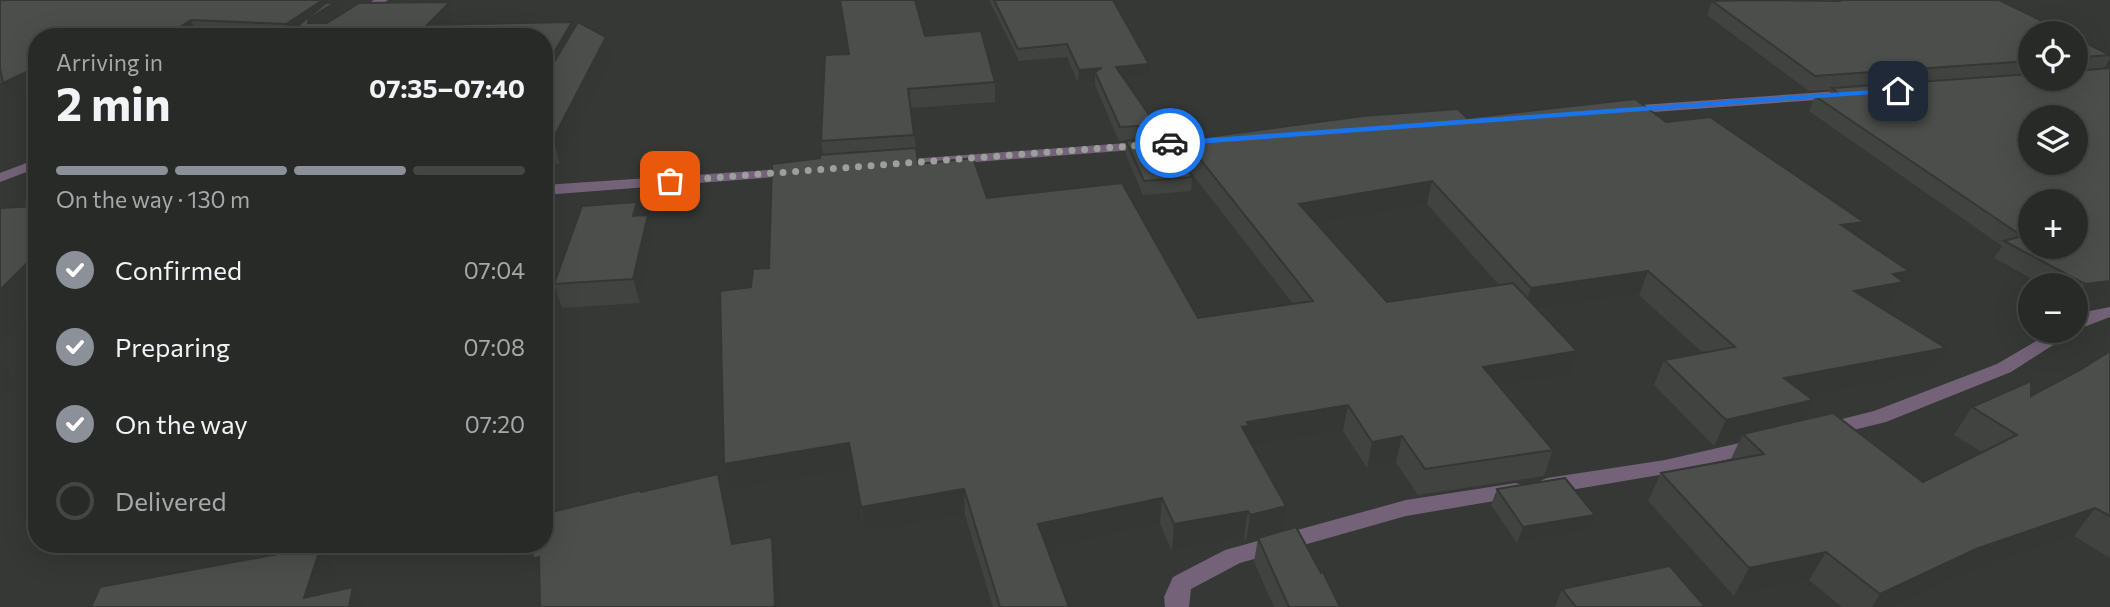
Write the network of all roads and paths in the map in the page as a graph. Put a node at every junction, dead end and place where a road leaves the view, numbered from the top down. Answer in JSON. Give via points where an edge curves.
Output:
{"nodes":[{"id":1,"x":382,"y":0,"type":"edge"},
{"id":2,"x":337,"y":28,"type":"edge"},
{"id":3,"x":1856,"y":94,"type":"edge"},
{"id":4,"x":1605,"y":111,"type":"edge"},
{"id":5,"x":1217,"y":140,"type":"edge"},
{"id":6,"x":884,"y":165,"type":"edge"},
{"id":7,"x":28,"y":166,"type":"edge"},
{"id":8,"x":815,"y":170,"type":"edge"},
{"id":9,"x":0,"y":177,"type":"edge"},
{"id":10,"x":553,"y":189,"type":"edge"},
{"id":11,"x":2110,"y":312,"type":"edge"},
{"id":12,"x":2088,"y":318,"type":"edge"},
{"id":13,"x":2046,"y":343,"type":"edge"},
{"id":14,"x":1799,"y":436,"type":"edge"},
{"id":15,"x":1772,"y":442,"type":"edge"},
{"id":16,"x":1177,"y":607,"type":"edge"}],
"edges":[{"from":1,"to":2,"type":"street"},
{"from":3,"to":4,"type":"street"},
{"from":5,"to":6,"type":"street"},
{"from":7,"to":9,"type":"street"},
{"from":8,"to":10,"type":"street"},
{"from":11,"to":12,"type":"street"},
{"from":13,"to":14,"type":"street","via":[[2004,368],[1880,417]]},
{"from":15,"to":16,"type":"street","via":[[1665,467],[1406,508],[1233,556],[1181,583]]}]}
